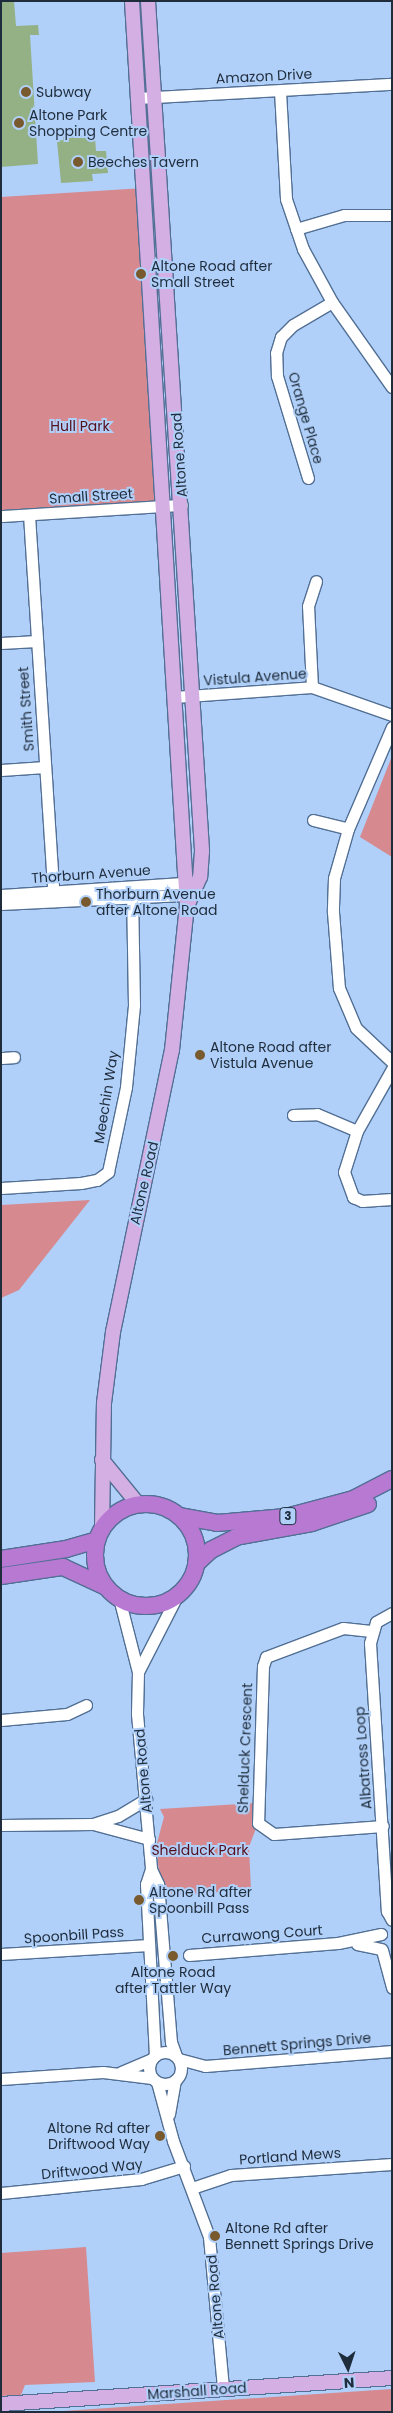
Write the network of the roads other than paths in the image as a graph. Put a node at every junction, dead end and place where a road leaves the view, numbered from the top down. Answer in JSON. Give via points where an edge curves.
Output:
{"nodes":[{"id":1,"x":132,"y":1,"type":"edge"},
{"id":2,"x":148,"y":1,"type":"edge"},
{"id":3,"x":392,"y":84,"type":"edge"},
{"id":4,"x":280,"y":91,"type":"junction"},
{"id":5,"x":138,"y":98,"type":"junction"},
{"id":6,"x":155,"y":98,"type":"junction"},
{"id":7,"x":392,"y":215,"type":"edge"},
{"id":8,"x":296,"y":229,"type":"junction"},
{"id":9,"x":332,"y":302,"type":"junction"},
{"id":10,"x":392,"y":388,"type":"edge"},
{"id":11,"x":308,"y":478,"type":"dead end"},
{"id":12,"x":182,"y":505,"type":"junction"},
{"id":13,"x":164,"y":506,"type":"junction"},
{"id":14,"x":29,"y":515,"type":"junction"},
{"id":15,"x":1,"y":516,"type":"edge"},
{"id":16,"x":316,"y":581,"type":"dead end"},
{"id":17,"x":37,"y":641,"type":"junction"},
{"id":18,"x":1,"y":643,"type":"edge"},
{"id":19,"x":312,"y":687,"type":"junction"},
{"id":20,"x":194,"y":696,"type":"junction"},
{"id":21,"x":174,"y":697,"type":"junction"},
{"id":22,"x":392,"y":715,"type":"edge"},
{"id":23,"x":392,"y":727,"type":"edge"},
{"id":24,"x":45,"y":767,"type":"junction"},
{"id":25,"x":1,"y":770,"type":"edge"},
{"id":26,"x":313,"y":820,"type":"dead end"},
{"id":27,"x":348,"y":829,"type":"junction"},
{"id":28,"x":132,"y":892,"type":"junction"},
{"id":29,"x":1,"y":894,"type":"edge"},
{"id":30,"x":184,"y":894,"type":"junction"},
{"id":31,"x":53,"y":896,"type":"junction"},
{"id":32,"x":1,"y":904,"type":"edge"},
{"id":33,"x":14,"y":1056,"type":"dead end"},
{"id":34,"x":1,"y":1058,"type":"edge"},
{"id":35,"x":392,"y":1062,"type":"edge"},
{"id":36,"x":392,"y":1069,"type":"edge"},
{"id":37,"x":293,"y":1114,"type":"dead end"},
{"id":38,"x":358,"y":1131,"type":"junction"},
{"id":39,"x":1,"y":1188,"type":"edge"},
{"id":40,"x":392,"y":1199,"type":"edge"},
{"id":41,"x":102,"y":1460,"type":"junction"},
{"id":42,"x":392,"y":1479,"type":"edge"},
{"id":43,"x":392,"y":1491,"type":"edge"},
{"id":44,"x":138,"y":1504,"type":"junction"},
{"id":45,"x":179,"y":1516,"type":"junction"},
{"id":46,"x":99,"y":1534,"type":"junction"},
{"id":47,"x":1,"y":1559,"type":"edge"},
{"id":48,"x":196,"y":1564,"type":"junction"},
{"id":49,"x":1,"y":1576,"type":"edge"},
{"id":50,"x":106,"y":1587,"type":"junction"},
{"id":51,"x":178,"y":1594,"type":"junction"},
{"id":52,"x":119,"y":1598,"type":"junction"},
{"id":53,"x":392,"y":1613,"type":"edge"},
{"id":54,"x":371,"y":1631,"type":"junction"},
{"id":55,"x":138,"y":1672,"type":"junction"},
{"id":56,"x":86,"y":1705,"type":"dead end"},
{"id":57,"x":1,"y":1720,"type":"edge"},
{"id":58,"x":146,"y":1799,"type":"junction"},
{"id":59,"x":93,"y":1824,"type":"junction"},
{"id":60,"x":1,"y":1825,"type":"edge"},
{"id":61,"x":383,"y":1826,"type":"junction"},
{"id":62,"x":148,"y":1839,"type":"junction"},
{"id":63,"x":150,"y":1869,"type":"junction"},
{"id":64,"x":390,"y":1915,"type":"edge"},
{"id":65,"x":385,"y":1932,"type":"edge"},
{"id":66,"x":338,"y":1944,"type":"junction"},
{"id":67,"x":149,"y":1945,"type":"junction"},
{"id":68,"x":385,"y":1951,"type":"edge"},
{"id":69,"x":1,"y":1954,"type":"edge"},
{"id":70,"x":189,"y":1955,"type":"dead end"},
{"id":71,"x":392,"y":1988,"type":"edge"},
{"id":72,"x":392,"y":2051,"type":"edge"},
{"id":73,"x":154,"y":2057,"type":"junction"},
{"id":74,"x":177,"y":2058,"type":"junction"},
{"id":75,"x":205,"y":2066,"type":"junction"},
{"id":76,"x":120,"y":2073,"type":"junction"},
{"id":77,"x":1,"y":2079,"type":"edge"},
{"id":78,"x":177,"y":2079,"type":"junction"},
{"id":79,"x":155,"y":2080,"type":"junction"},
{"id":80,"x":168,"y":2121,"type":"junction"},
{"id":81,"x":392,"y":2164,"type":"edge"},
{"id":82,"x":184,"y":2166,"type":"junction"},
{"id":83,"x":192,"y":2188,"type":"junction"},
{"id":84,"x":1,"y":2193,"type":"edge"},
{"id":85,"x":392,"y":2378,"type":"edge"},
{"id":86,"x":223,"y":2389,"type":"junction"},
{"id":87,"x":1,"y":2404,"type":"edge"}],
"edges":[{"from":1,"to":5,"type":"main road","name":"Altone Road"},
{"from":2,"to":6,"type":"main road","name":"Altone Road"},
{"from":3,"to":4,"type":"street","name":"Amazon Drive"},
{"from":4,"to":6,"type":"street","name":"Amazon Drive"},
{"from":4,"to":8,"type":"street","via":[[286,198]]},
{"from":5,"to":6,"type":"street","name":"Amazon Drive"},
{"from":5,"to":13,"type":"main road","name":"Altone Road"},
{"from":6,"to":12,"type":"main road","name":"Altone Road"},
{"from":7,"to":8,"type":"street","via":[[344,216]]},
{"from":8,"to":9,"type":"street"},
{"from":9,"to":10,"type":"street"},
{"from":9,"to":11,"type":"street","name":"Orange Place","via":[[293,325],[281,337],[276,353],[277,376]]},
{"from":12,"to":13,"type":"street","name":"Small Street"},
{"from":12,"to":20,"type":"main road","name":"Altone Road"},
{"from":13,"to":14,"type":"street","name":"Small Street"},
{"from":13,"to":21,"type":"main road","name":"Altone Road"},
{"from":14,"to":15,"type":"street","name":"Small Street"},
{"from":14,"to":17,"type":"street","name":"Smith Street"},
{"from":16,"to":19,"type":"street","via":[[308,606]]},
{"from":17,"to":18,"type":"street"},
{"from":17,"to":24,"type":"street","name":"Smith Street"},
{"from":19,"to":20,"type":"street","name":"Vistula Avenue"},
{"from":19,"to":22,"type":"street","name":"Vistula Avenue"},
{"from":20,"to":21,"type":"street","name":"Vistula Avenue"},
{"from":20,"to":30,"type":"main road","name":"Altone Road","via":[[202,864]]},
{"from":21,"to":30,"type":"main road","name":"Altone Road"},
{"from":23,"to":27,"type":"street"},
{"from":24,"to":25,"type":"street"},
{"from":24,"to":31,"type":"street","name":"Smith Street"},
{"from":26,"to":27,"type":"street"},
{"from":27,"to":35,"type":"street","via":[[334,878],[339,988],[356,1028]]},
{"from":28,"to":30,"type":"street","name":"Thorburn Avenue"},
{"from":28,"to":31,"type":"street","name":"Thorburn Avenue"},
{"from":28,"to":39,"type":"street","name":"Meechin Way","via":[[133,1014],[126,1087],[108,1172],[97,1180],[81,1183]]},
{"from":29,"to":31,"type":"street","name":"Thorburn Avenue"},
{"from":30,"to":41,"type":"main road","name":"Altone Road","via":[[172,1050],[122,1278],[103,1419]]},
{"from":31,"to":32,"type":"street","name":"Thorburn Avenue"},
{"from":33,"to":34,"type":"street"},
{"from":36,"to":38,"type":"street"},
{"from":37,"to":38,"type":"street","via":[[317,1114]]},
{"from":38,"to":40,"type":"street","via":[[346,1161],[347,1185],[353,1197],[362,1201]]},
{"from":41,"to":44,"type":"main road"},
{"from":41,"to":46,"type":"main road","name":"Altone Road"},
{"from":42,"to":45,"type":"highway","number":"3","via":[[353,1499],[286,1516],[217,1523]]},
{"from":43,"to":48,"type":"highway","number":"3","via":[[330,1518],[236,1538],[211,1550]]},
{"from":44,"to":45,"type":"highway","via":[[156,1504]]},
{"from":44,"to":46,"type":"highway","via":[[113,1515]]},
{"from":45,"to":48,"type":"highway","via":[[194,1538]]},
{"from":46,"to":47,"type":"highway","via":[[66,1549]]},
{"from":46,"to":50,"type":"highway","via":[[95,1563]]},
{"from":48,"to":51,"type":"highway","via":[[190,1581]]},
{"from":49,"to":50,"type":"highway","via":[[63,1567]]},
{"from":50,"to":52,"type":"highway"},
{"from":51,"to":52,"type":"highway","via":[[154,1605],[136,1605]]},
{"from":51,"to":55,"type":"street","name":"Altone Road"},
{"from":52,"to":55,"type":"street","name":"Altone Road"},
{"from":53,"to":54,"type":"street","via":[[376,1622]]},
{"from":54,"to":61,"type":"street","name":"Albatross Loop"},
{"from":54,"to":61,"type":"street","name":"Shelduck Crescent","via":[[342,1628],[266,1657],[263,1666],[258,1822],[274,1834]]},
{"from":55,"to":58,"type":"street","name":"Altone Road","via":[[137,1714]]},
{"from":56,"to":57,"type":"street","via":[[67,1714]]},
{"from":58,"to":59,"type":"street","via":[[118,1816]]},
{"from":58,"to":62,"type":"street","name":"Altone Road"},
{"from":59,"to":60,"type":"street"},
{"from":59,"to":62,"type":"street"},
{"from":61,"to":64,"type":"street","name":"Albatross Loop"},
{"from":62,"to":63,"type":"street","name":"Altone Road"},
{"from":63,"to":67,"type":"street","name":"Altone Road","via":[[146,1884]]},
{"from":63,"to":74,"type":"street","name":"Altone Road","via":[[158,1884],[171,2042]]},
{"from":64,"to":65,"type":"street","name":"Albatross Loop"},
{"from":65,"to":66,"type":"street"},
{"from":65,"to":68,"type":"street","name":"Albatross Loop"},
{"from":66,"to":68,"type":"street"},
{"from":66,"to":70,"type":"street","name":"Currawong Court"},
{"from":67,"to":69,"type":"street","name":"Spoonbill Pass"},
{"from":67,"to":73,"type":"street","name":"Altone Road"},
{"from":68,"to":71,"type":"street","name":"Albatross Loop"},
{"from":72,"to":75,"type":"street","name":"Bennett Springs Drive"},
{"from":73,"to":74,"type":"street","via":[[164,2052]]},
{"from":73,"to":76,"type":"street"},
{"from":73,"to":79,"type":"street","via":[[149,2068]]},
{"from":74,"to":75,"type":"street","name":"Bennett Springs Drive"},
{"from":74,"to":78,"type":"street"},
{"from":75,"to":78,"type":"street","name":"Bennett Springs Drive"},
{"from":76,"to":77,"type":"street"},
{"from":76,"to":79,"type":"street"},
{"from":78,"to":79,"type":"street"},
{"from":78,"to":80,"type":"street","name":"Altone Road"},
{"from":79,"to":80,"type":"street","name":"Altone Road"},
{"from":80,"to":82,"type":"street","name":"Altone Road"},
{"from":81,"to":83,"type":"street","name":"Portland Mews","via":[[231,2175]]},
{"from":82,"to":83,"type":"street","name":"Altone Road"},
{"from":82,"to":84,"type":"street","name":"Driftwood Way","via":[[141,2179]]},
{"from":83,"to":86,"type":"street","name":"Altone Road","via":[[213,2256]]},
{"from":85,"to":86,"type":"main road","name":"Marshall Road"},
{"from":86,"to":87,"type":"main road","name":"Marshall Road"}]}
